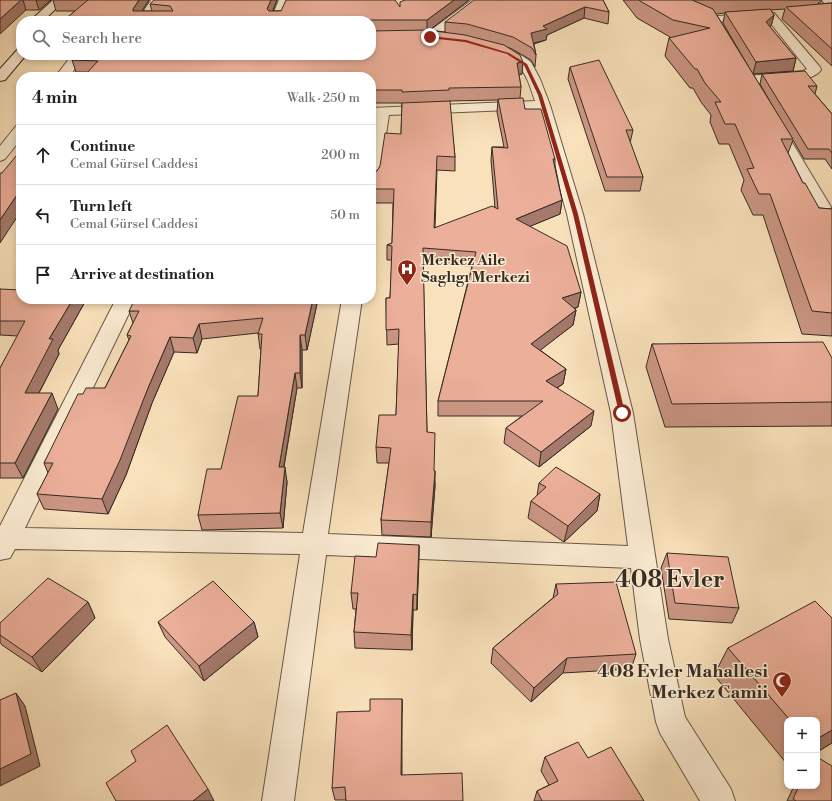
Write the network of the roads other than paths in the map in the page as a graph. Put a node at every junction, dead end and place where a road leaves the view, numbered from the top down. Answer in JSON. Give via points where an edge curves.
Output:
{"nodes":[{"id":1,"x":59,"y":0,"type":"edge"},
{"id":2,"x":72,"y":0,"type":"edge"},
{"id":3,"x":157,"y":0,"type":"edge"},
{"id":4,"x":286,"y":0,"type":"edge"},
{"id":5,"x":479,"y":0,"type":"edge"},
{"id":6,"x":695,"y":14,"type":"edge"},
{"id":7,"x":785,"y":14,"type":"edge"},
{"id":8,"x":770,"y":15,"type":"junction"},
{"id":9,"x":41,"y":16,"type":"edge"},
{"id":10,"x":55,"y":16,"type":"edge"},
{"id":11,"x":145,"y":16,"type":"edge"},
{"id":12,"x":278,"y":16,"type":"edge"},
{"id":13,"x":708,"y":20,"type":"junction"},
{"id":14,"x":719,"y":29,"type":"edge"},
{"id":15,"x":376,"y":37,"type":"edge"},
{"id":16,"x":430,"y":37,"type":"junction"},
{"id":17,"x":458,"y":40,"type":"edge"},
{"id":18,"x":480,"y":45,"type":"edge"},
{"id":19,"x":16,"y":47,"type":"edge"},
{"id":20,"x":76,"y":60,"type":"edge"},
{"id":21,"x":741,"y":67,"type":"edge"},
{"id":22,"x":66,"y":72,"type":"edge"},
{"id":23,"x":0,"y":77,"type":"edge"},
{"id":24,"x":749,"y":80,"type":"junction"},
{"id":25,"x":756,"y":94,"type":"edge"},
{"id":26,"x":543,"y":105,"type":"junction"},
{"id":27,"x":376,"y":112,"type":"edge"},
{"id":28,"x":768,"y":114,"type":"edge"},
{"id":29,"x":16,"y":135,"type":"edge"},
{"id":30,"x":0,"y":156,"type":"edge"},
{"id":31,"x":823,"y":207,"type":"edge"},
{"id":32,"x":123,"y":304,"type":"edge"},
{"id":33,"x":351,"y":304,"type":"edge"},
{"id":34,"x":2,"y":543,"type":"edge"},
{"id":35,"x":314,"y":544,"type":"junction"},
{"id":36,"x":642,"y":558,"type":"junction"},
{"id":37,"x":278,"y":801,"type":"edge"},
{"id":38,"x":719,"y":801,"type":"edge"}],
"edges":[{"from":1,"to":9,"type":"street"},
{"from":2,"to":10,"type":"street"},
{"from":3,"to":11,"type":"street"},
{"from":4,"to":12,"type":"street"},
{"from":5,"to":16,"type":"street"},
{"from":6,"to":13,"type":"street"},
{"from":7,"to":8,"type":"street"},
{"from":8,"to":13,"type":"street"},
{"from":8,"to":24,"type":"street","via":[[815,70],[806,75]]},
{"from":13,"to":14,"type":"street","via":[[715,23]]},
{"from":15,"to":16,"type":"street"},
{"from":16,"to":17,"type":"street"},
{"from":18,"to":26,"type":"street","via":[[508,53],[525,64]]},
{"from":19,"to":23,"type":"street"},
{"from":20,"to":22,"type":"street"},
{"from":21,"to":24,"type":"street"},
{"from":24,"to":25,"type":"street"},
{"from":26,"to":27,"type":"street"},
{"from":26,"to":36,"type":"street","via":[[575,214],[622,413]]},
{"from":28,"to":31,"type":"street"},
{"from":29,"to":30,"type":"street"},
{"from":32,"to":34,"type":"street"},
{"from":33,"to":35,"type":"street"},
{"from":34,"to":35,"type":"street"},
{"from":35,"to":36,"type":"street"},
{"from":35,"to":37,"type":"street"},
{"from":36,"to":38,"type":"street","via":[[654,640],[671,722]]}]}
